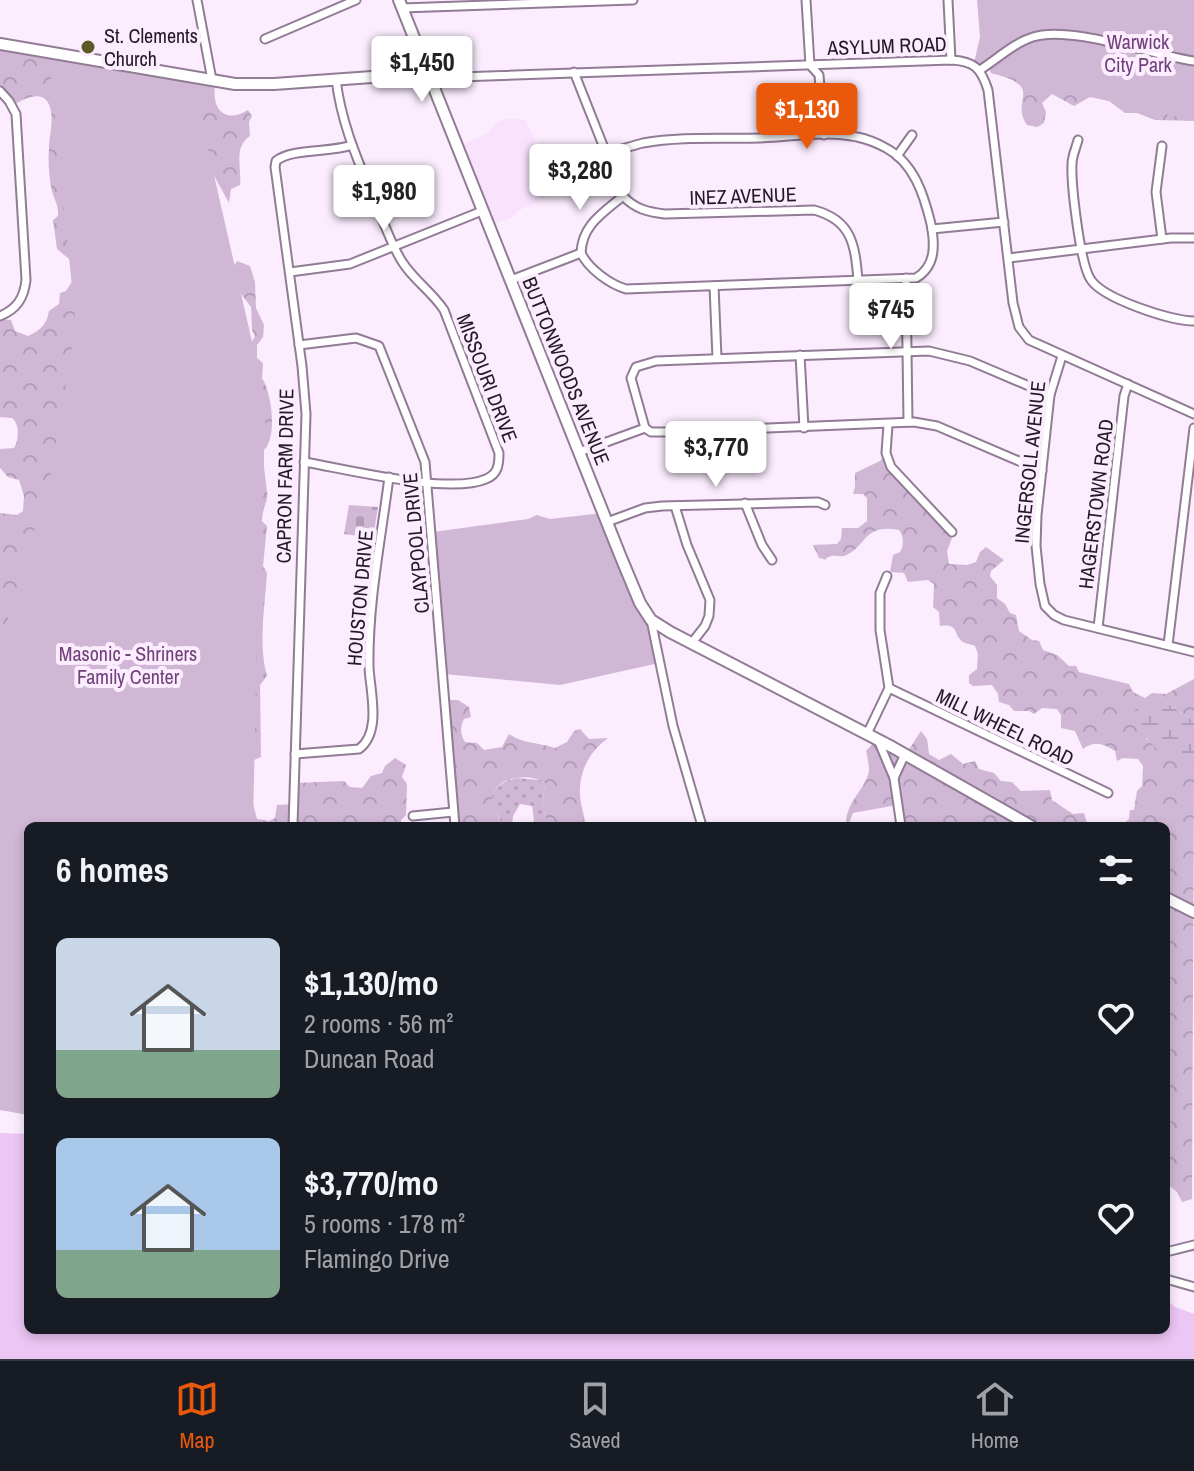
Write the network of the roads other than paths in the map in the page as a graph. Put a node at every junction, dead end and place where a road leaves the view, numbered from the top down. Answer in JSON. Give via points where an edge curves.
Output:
{"nodes":[{"id":1,"x":197,"y":0,"type":"edge"},
{"id":2,"x":356,"y":0,"type":"edge"},
{"id":3,"x":633,"y":0,"type":"edge"},
{"id":4,"x":806,"y":0,"type":"edge"},
{"id":5,"x":948,"y":0,"type":"edge"},
{"id":6,"x":565,"y":1,"type":"edge"},
{"id":7,"x":400,"y":4,"type":"edge"},
{"id":8,"x":265,"y":39,"type":"dead end"},
{"id":9,"x":0,"y":44,"type":"edge"},
{"id":10,"x":951,"y":60,"type":"junction"},
{"id":11,"x":1194,"y":61,"type":"edge"},
{"id":12,"x":810,"y":65,"type":"junction"},
{"id":13,"x":980,"y":70,"type":"junction"},
{"id":14,"x":574,"y":72,"type":"junction"},
{"id":15,"x":429,"y":76,"type":"junction"},
{"id":16,"x":336,"y":79,"type":"junction"},
{"id":17,"x":212,"y":80,"type":"junction"},
{"id":18,"x":0,"y":91,"type":"edge"},
{"id":19,"x":824,"y":135,"type":"junction"},
{"id":20,"x":912,"y":135,"type":"dead end"},
{"id":21,"x":1078,"y":140,"type":"dead end"},
{"id":22,"x":352,"y":145,"type":"junction"},
{"id":23,"x":1162,"y":146,"type":"dead end"},
{"id":24,"x":608,"y":153,"type":"junction"},
{"id":25,"x":897,"y":156,"type":"junction"},
{"id":26,"x":623,"y":196,"type":"junction"},
{"id":27,"x":482,"y":211,"type":"junction"},
{"id":28,"x":1004,"y":222,"type":"junction"},
{"id":29,"x":932,"y":229,"type":"junction"},
{"id":30,"x":1194,"y":238,"type":"edge"},
{"id":31,"x":1162,"y":239,"type":"junction"},
{"id":32,"x":395,"y":246,"type":"junction"},
{"id":33,"x":1081,"y":249,"type":"junction"},
{"id":34,"x":581,"y":253,"type":"junction"},
{"id":35,"x":1009,"y":258,"type":"junction"},
{"id":36,"x":290,"y":272,"type":"junction"},
{"id":37,"x":906,"y":278,"type":"junction"},
{"id":38,"x":511,"y":280,"type":"junction"},
{"id":39,"x":858,"y":280,"type":"junction"},
{"id":40,"x":714,"y":286,"type":"junction"},
{"id":41,"x":0,"y":316,"type":"edge"},
{"id":42,"x":1194,"y":321,"type":"edge"},
{"id":43,"x":299,"y":345,"type":"junction"},
{"id":44,"x":906,"y":350,"type":"junction"},
{"id":45,"x":800,"y":355,"type":"junction"},
{"id":46,"x":1062,"y":356,"type":"junction"},
{"id":47,"x":717,"y":358,"type":"junction"},
{"id":48,"x":1128,"y":384,"type":"junction"},
{"id":49,"x":1050,"y":395,"type":"junction"},
{"id":50,"x":1194,"y":414,"type":"edge"},
{"id":51,"x":908,"y":422,"type":"junction"},
{"id":52,"x":888,"y":425,"type":"junction"},
{"id":53,"x":645,"y":428,"type":"junction"},
{"id":54,"x":804,"y":428,"type":"junction"},
{"id":55,"x":1194,"y":428,"type":"edge"},
{"id":56,"x":579,"y":452,"type":"junction"},
{"id":57,"x":304,"y":462,"type":"junction"},
{"id":58,"x":1042,"y":471,"type":"junction"},
{"id":59,"x":389,"y":477,"type":"junction"},
{"id":60,"x":427,"y":481,"type":"junction"},
{"id":61,"x":745,"y":503,"type":"junction"},
{"id":62,"x":825,"y":505,"type":"dead end"},
{"id":63,"x":675,"y":506,"type":"junction"},
{"id":64,"x":607,"y":522,"type":"junction"},
{"id":65,"x":952,"y":532,"type":"dead end"},
{"id":66,"x":772,"y":560,"type":"dead end"},
{"id":67,"x":887,"y":576,"type":"dead end"},
{"id":68,"x":651,"y":620,"type":"junction"},
{"id":69,"x":1098,"y":628,"type":"junction"},
{"id":70,"x":690,"y":644,"type":"junction"},
{"id":71,"x":1168,"y":645,"type":"junction"},
{"id":72,"x":1194,"y":652,"type":"edge"},
{"id":73,"x":889,"y":688,"type":"junction"},
{"id":74,"x":867,"y":734,"type":"junction"},
{"id":75,"x":878,"y":740,"type":"junction"},
{"id":76,"x":295,"y":754,"type":"junction"},
{"id":77,"x":905,"y":754,"type":"junction"},
{"id":78,"x":894,"y":778,"type":"junction"},
{"id":79,"x":1108,"y":793,"type":"dead end"},
{"id":80,"x":453,"y":812,"type":"junction"},
{"id":81,"x":413,"y":816,"type":"dead end"},
{"id":82,"x":293,"y":822,"type":"edge"},
{"id":83,"x":454,"y":822,"type":"edge"},
{"id":84,"x":701,"y":822,"type":"edge"},
{"id":85,"x":900,"y":822,"type":"edge"},
{"id":86,"x":1024,"y":822,"type":"edge"},
{"id":87,"x":1170,"y":900,"type":"edge"},
{"id":88,"x":1194,"y":912,"type":"edge"},
{"id":89,"x":1194,"y":1245,"type":"edge"},
{"id":90,"x":1170,"y":1251,"type":"edge"},
{"id":91,"x":1170,"y":1280,"type":"edge"},
{"id":92,"x":1194,"y":1287,"type":"edge"}],
"edges":[{"from":1,"to":17,"type":"street"},
{"from":2,"to":8,"type":"street"},
{"from":3,"to":6,"type":"street"},
{"from":4,"to":12,"type":"street"},
{"from":5,"to":10,"type":"street"},
{"from":6,"to":7,"type":"street"},
{"from":7,"to":15,"type":"street","name":"BUTTONWOODS AVENUE"},
{"from":9,"to":17,"type":"street"},
{"from":10,"to":12,"type":"street","name":"ASYLUM ROAD"},
{"from":10,"to":13,"type":"street","name":"ASYLUM ROAD"},
{"from":11,"to":13,"type":"street","via":[[1069,35],[1042,35]]},
{"from":12,"to":14,"type":"street","name":"ASYLUM ROAD"},
{"from":12,"to":19,"type":"street","via":[[819,75]]},
{"from":13,"to":28,"type":"street","via":[[988,90]]},
{"from":14,"to":15,"type":"street","name":"ASYLUM ROAD"},
{"from":14,"to":24,"type":"street"},
{"from":15,"to":16,"type":"street"},
{"from":15,"to":27,"type":"street","name":"BUTTONWOODS AVENUE"},
{"from":16,"to":17,"type":"street","via":[[274,84]]},
{"from":16,"to":22,"type":"street","name":"MISSOURI DRIVE","via":[[339,109]]},
{"from":18,"to":41,"type":"street","via":[[16,114],[26,280],[17,305]]},
{"from":19,"to":24,"type":"street","via":[[655,142]]},
{"from":19,"to":25,"type":"street","via":[[856,136]]},
{"from":20,"to":25,"type":"street"},
{"from":21,"to":33,"type":"street","via":[[1072,160]]},
{"from":22,"to":32,"type":"street","name":"MISSOURI DRIVE"},
{"from":22,"to":36,"type":"street","name":"CAPRON FARM DRIVE","via":[[276,161]]},
{"from":23,"to":31,"type":"street","via":[[1156,192]]},
{"from":24,"to":26,"type":"street"},
{"from":25,"to":29,"type":"street","via":[[923,193]]},
{"from":26,"to":34,"type":"street","via":[[589,224]]},
{"from":26,"to":39,"type":"street","name":"INEZ AVENUE","via":[[640,209],[665,214],[825,213],[854,243]]},
{"from":27,"to":32,"type":"street"},
{"from":27,"to":38,"type":"street","name":"BUTTONWOODS AVENUE"},
{"from":28,"to":29,"type":"street"},
{"from":28,"to":35,"type":"street"},
{"from":29,"to":37,"type":"street","via":[[929,266],[916,278]]},
{"from":30,"to":31,"type":"street"},
{"from":31,"to":33,"type":"street"},
{"from":32,"to":36,"type":"street","via":[[350,264]]},
{"from":32,"to":60,"type":"street","name":"MISSOURI DRIVE","via":[[404,265],[444,310],[499,453],[496,473],[485,480]]},
{"from":33,"to":35,"type":"street"},
{"from":33,"to":42,"type":"street","via":[[1098,288],[1154,313]]},
{"from":34,"to":38,"type":"street"},
{"from":34,"to":40,"type":"street","via":[[608,281],[626,289]]},
{"from":35,"to":46,"type":"street","via":[[1019,327],[1029,340]]},
{"from":36,"to":43,"type":"street","name":"CAPRON FARM DRIVE"},
{"from":37,"to":39,"type":"street"},
{"from":37,"to":44,"type":"street"},
{"from":38,"to":56,"type":"street","name":"BUTTONWOODS AVENUE"},
{"from":39,"to":40,"type":"street"},
{"from":40,"to":47,"type":"street"},
{"from":43,"to":57,"type":"street","name":"CAPRON FARM DRIVE","via":[[306,414]]},
{"from":43,"to":60,"type":"street","name":"CLAYPOOL DRIVE","via":[[356,338],[379,346],[419,444]]},
{"from":44,"to":45,"type":"street"},
{"from":44,"to":49,"type":"street","via":[[954,355]]},
{"from":44,"to":51,"type":"street"},
{"from":45,"to":47,"type":"street"},
{"from":45,"to":54,"type":"street"},
{"from":46,"to":48,"type":"street"},
{"from":46,"to":49,"type":"street","name":"INGERSOLL AVENUE"},
{"from":47,"to":53,"type":"street","via":[[636,367],[631,386]]},
{"from":48,"to":50,"type":"street"},
{"from":48,"to":69,"type":"street","name":"HAGERSTOWN ROAD"},
{"from":49,"to":58,"type":"street","name":"INGERSOLL AVENUE"},
{"from":51,"to":52,"type":"street"},
{"from":51,"to":58,"type":"street","via":[[937,426]]},
{"from":52,"to":54,"type":"street"},
{"from":52,"to":65,"type":"street","via":[[891,467]]},
{"from":53,"to":54,"type":"street"},
{"from":53,"to":56,"type":"street"},
{"from":55,"to":71,"type":"street"},
{"from":56,"to":64,"type":"street","name":"BUTTONWOODS AVENUE"},
{"from":57,"to":59,"type":"street","name":"MISSOURI DRIVE"},
{"from":57,"to":76,"type":"street","name":"CAPRON FARM DRIVE"},
{"from":58,"to":69,"type":"street","name":"INGERSOLL AVENUE","via":[[1036,531],[1043,599],[1054,615]]},
{"from":59,"to":60,"type":"street","name":"MISSOURI DRIVE"},
{"from":59,"to":76,"type":"street","name":"HOUSTON DRIVE","via":[[372,605],[369,738],[359,749]]},
{"from":60,"to":80,"type":"street","name":"CLAYPOOL DRIVE"},
{"from":61,"to":62,"type":"street"},
{"from":61,"to":63,"type":"street"},
{"from":61,"to":66,"type":"street"},
{"from":63,"to":64,"type":"street","via":[[645,508]]},
{"from":63,"to":70,"type":"street","via":[[710,600],[709,616]]},
{"from":64,"to":68,"type":"street","name":"BUTTONWOODS AVENUE"},
{"from":67,"to":73,"type":"street","via":[[880,593],[880,630]]},
{"from":68,"to":70,"type":"street"},
{"from":68,"to":84,"type":"street","via":[[673,726]]},
{"from":69,"to":71,"type":"street","name":"INGERSOLL AVENUE"},
{"from":70,"to":74,"type":"street"},
{"from":71,"to":72,"type":"street","name":"INGERSOLL AVENUE"},
{"from":73,"to":74,"type":"street"},
{"from":73,"to":79,"type":"street","name":"MILL WHEEL ROAD"},
{"from":74,"to":75,"type":"street"},
{"from":75,"to":77,"type":"street"},
{"from":75,"to":78,"type":"street"},
{"from":76,"to":82,"type":"street","name":"CAPRON FARM DRIVE"},
{"from":77,"to":78,"type":"street"},
{"from":77,"to":86,"type":"street"},
{"from":78,"to":85,"type":"street"},
{"from":80,"to":81,"type":"street"},
{"from":80,"to":83,"type":"street","name":"CLAYPOOL DRIVE"},
{"from":87,"to":88,"type":"street"},
{"from":89,"to":90,"type":"street"},
{"from":91,"to":92,"type":"street"}]}
